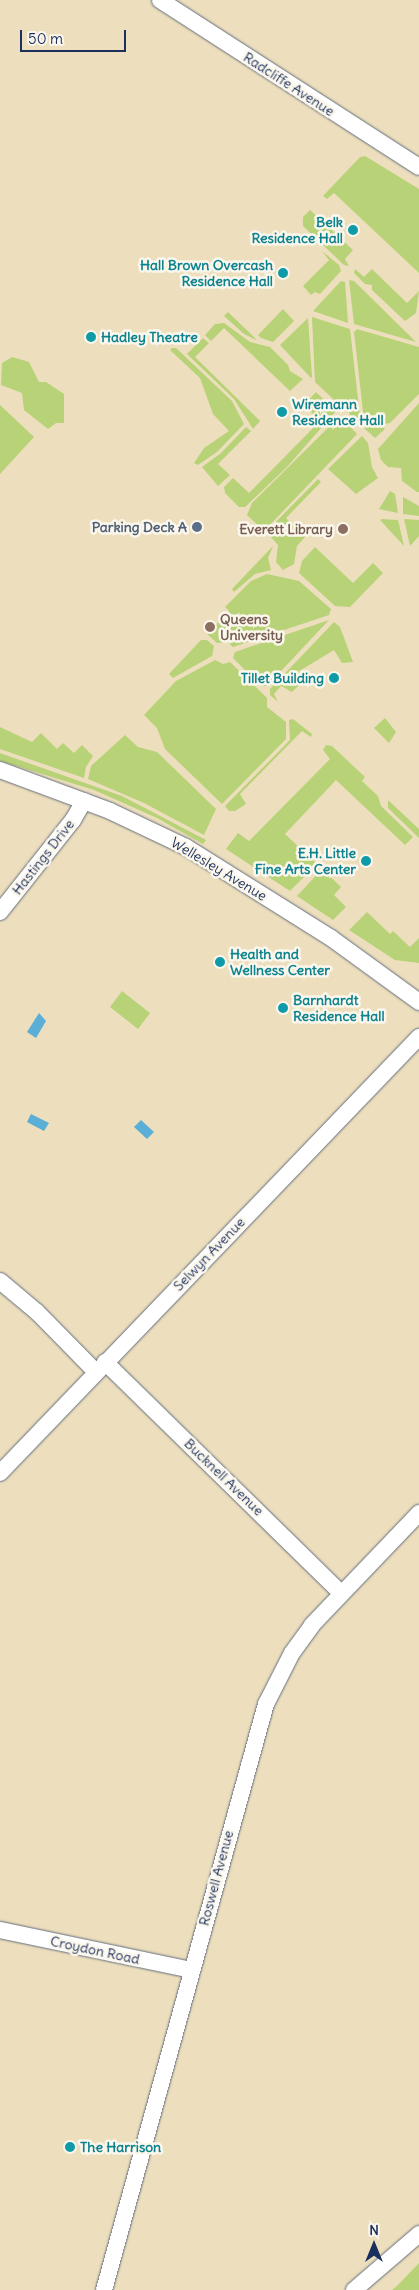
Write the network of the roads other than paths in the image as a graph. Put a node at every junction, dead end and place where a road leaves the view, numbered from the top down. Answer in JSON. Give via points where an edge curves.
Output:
{"nodes":[{"id":1,"x":160,"y":0,"type":"edge"},
{"id":2,"x":419,"y":167,"type":"edge"},
{"id":3,"x":0,"y":770,"type":"edge"},
{"id":4,"x":84,"y":801,"type":"junction"},
{"id":5,"x":0,"y":912,"type":"edge"},
{"id":6,"x":419,"y":1002,"type":"edge"},
{"id":7,"x":419,"y":1037,"type":"edge"},
{"id":8,"x":0,"y":1281,"type":"edge"},
{"id":9,"x":101,"y":1367,"type":"junction"},
{"id":10,"x":0,"y":1473,"type":"edge"},
{"id":11,"x":419,"y":1513,"type":"edge"},
{"id":12,"x":341,"y":1593,"type":"junction"},
{"id":13,"x":0,"y":1930,"type":"edge"},
{"id":14,"x":191,"y":1970,"type":"junction"},
{"id":15,"x":419,"y":2234,"type":"edge"},
{"id":16,"x":104,"y":2290,"type":"edge"},
{"id":17,"x":354,"y":2290,"type":"edge"}],
"edges":[{"from":1,"to":2,"type":"street","name":"Radcliffe Avenue"},
{"from":3,"to":4,"type":"street","name":"Wellesley Avenue"},
{"from":4,"to":5,"type":"street","name":"Hastings Drive","via":[[73,820]]},
{"from":4,"to":6,"type":"street","name":"Wellesley Avenue","via":[[136,822],[199,855],[331,938]]},
{"from":7,"to":9,"type":"street","name":"Selwyn Avenue"},
{"from":8,"to":9,"type":"street","name":"Bucknell Avenue"},
{"from":9,"to":10,"type":"street","name":"Selwyn Avenue"},
{"from":9,"to":12,"type":"street","name":"Bucknell Avenue"},
{"from":11,"to":12,"type":"street","name":"Roswell Avenue"},
{"from":12,"to":14,"type":"street","name":"Roswell Avenue","via":[[301,1638],[266,1704]]},
{"from":13,"to":14,"type":"street","name":"Croydon Road"},
{"from":14,"to":16,"type":"street","name":"Roswell Avenue"},
{"from":15,"to":17,"type":"street"}]}
